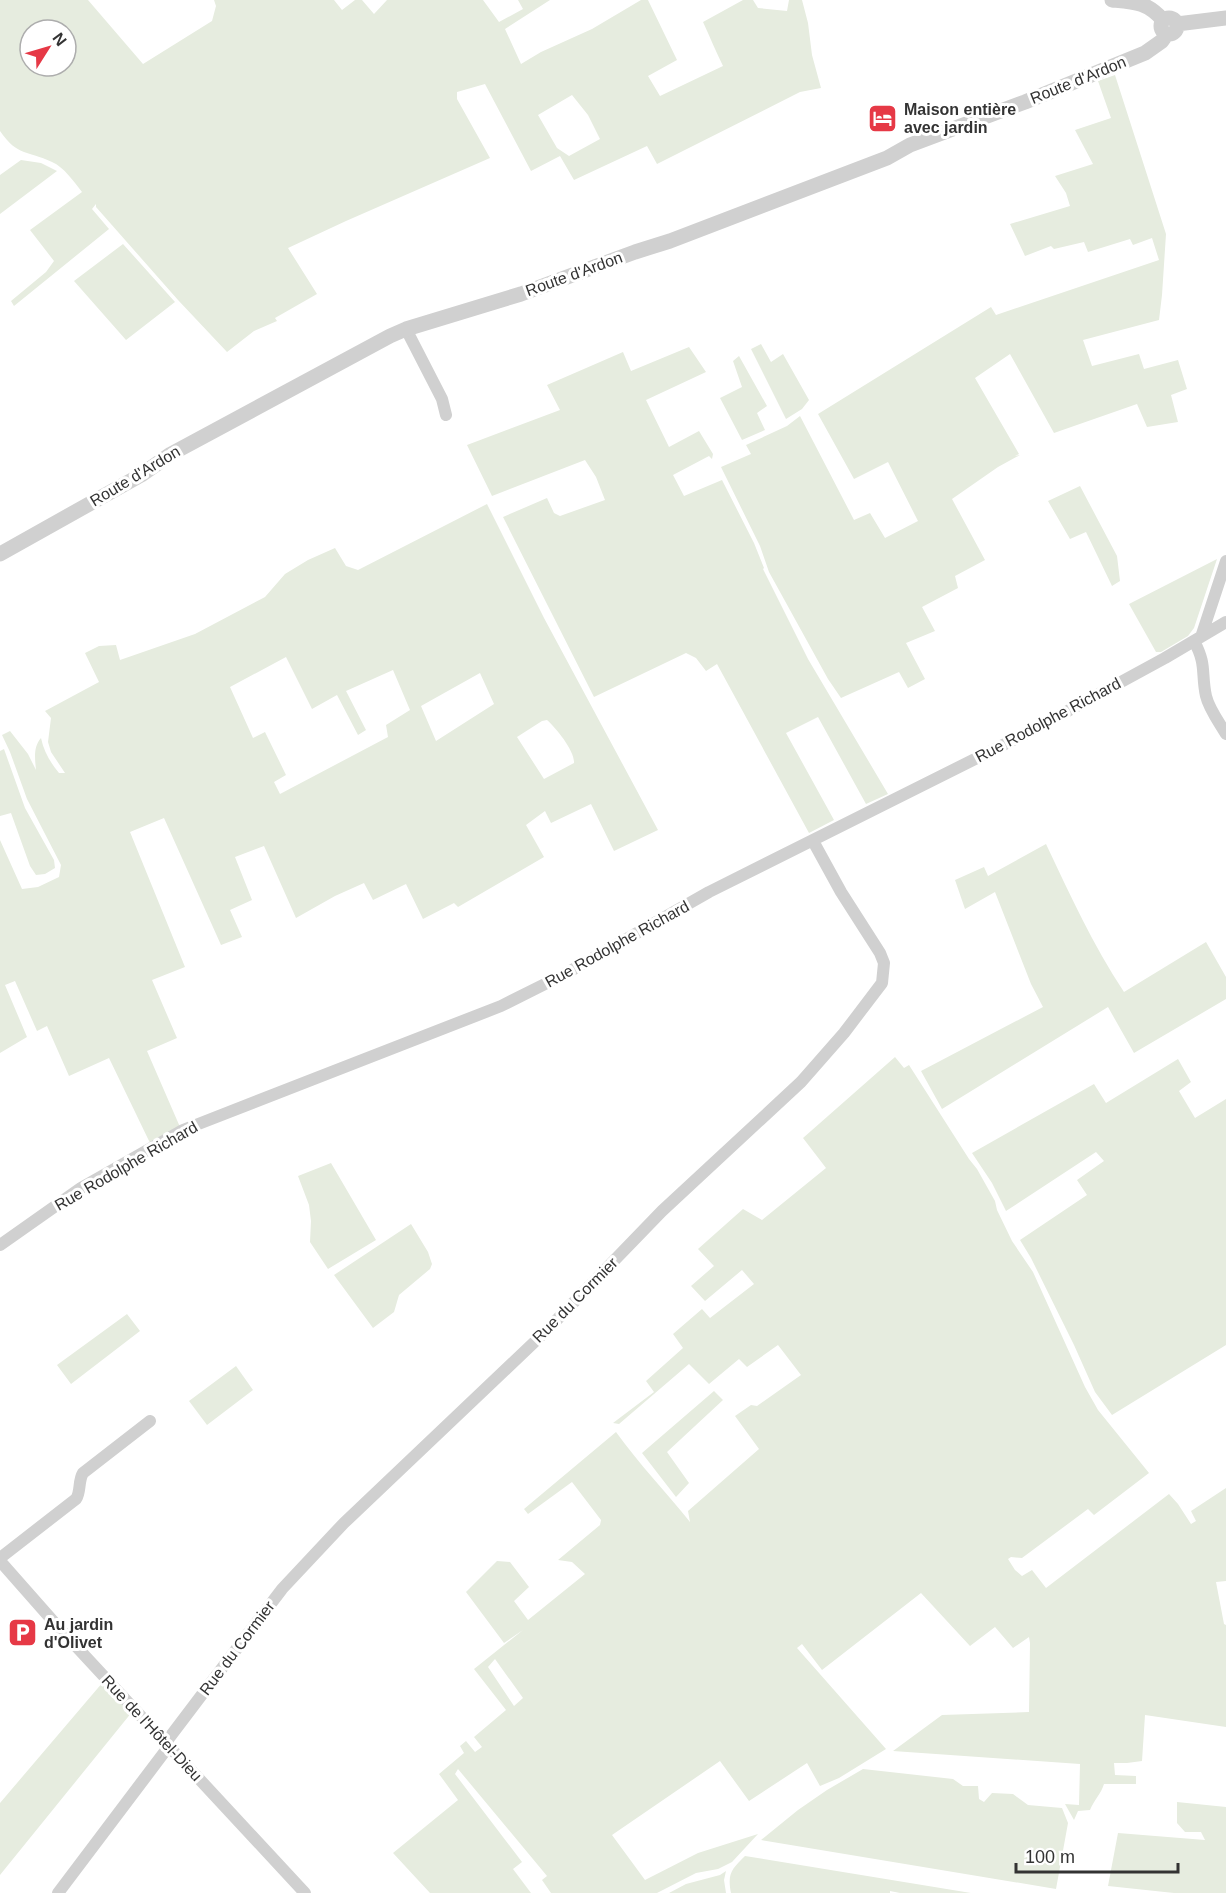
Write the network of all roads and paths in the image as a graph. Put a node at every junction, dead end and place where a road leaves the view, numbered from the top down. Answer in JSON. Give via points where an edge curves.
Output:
{"nodes":[{"id":1,"x":1112,"y":0,"type":"edge"},
{"id":2,"x":1226,"y":18,"type":"edge"},
{"id":3,"x":1169,"y":26,"type":"junction"},
{"id":4,"x":406,"y":329,"type":"junction"},
{"id":5,"x":446,"y":415,"type":"dead end"},
{"id":6,"x":0,"y":554,"type":"edge"},
{"id":7,"x":1226,"y":561,"type":"edge"},
{"id":8,"x":1226,"y":622,"type":"edge"},
{"id":9,"x":1197,"y":639,"type":"junction"},
{"id":10,"x":1226,"y":734,"type":"edge"},
{"id":11,"x":813,"y":841,"type":"junction"},
{"id":12,"x":0,"y":1245,"type":"edge"},
{"id":13,"x":150,"y":1421,"type":"dead end"},
{"id":14,"x":0,"y":1559,"type":"edge"},
{"id":15,"x":168,"y":1744,"type":"junction"},
{"id":16,"x":58,"y":1893,"type":"edge"},
{"id":17,"x":306,"y":1893,"type":"edge"}],
"edges":[{"from":1,"to":3,"type":"street","via":[[1143,4]]},
{"from":2,"to":3,"type":"street"},
{"from":3,"to":4,"type":"street","name":"Route d'Ardon","via":[[1162,41],[1145,53],[910,145],[887,158],[521,294]]},
{"from":4,"to":5,"type":"street","via":[[442,399]]},
{"from":4,"to":6,"type":"street","name":"Route d'Ardon","via":[[171,454]]},
{"from":7,"to":9,"type":"street"},
{"from":8,"to":9,"type":"street","name":"Rue Rodolphe Richard"},
{"from":9,"to":10,"type":"street","via":[[1206,696]]},
{"from":9,"to":11,"type":"street","name":"Rue Rodolphe Richard","via":[[1031,731]]},
{"from":11,"to":12,"type":"street","name":"Rue Rodolphe Richard","via":[[709,892],[501,1006],[183,1130],[81,1188]]},
{"from":11,"to":15,"type":"street","name":"Rue du Cormier","via":[[880,953],[884,963],[882,983],[801,1082],[662,1211],[545,1332],[344,1523],[282,1589]]},
{"from":13,"to":14,"type":"street","via":[[83,1473],[76,1499]]},
{"from":14,"to":15,"type":"street","name":"Rue de l'Hôtel-Dieu"},
{"from":15,"to":16,"type":"street","name":"Rue du Cormier"},
{"from":15,"to":17,"type":"street","name":"Rue de l'Hôtel-Dieu"}]}
